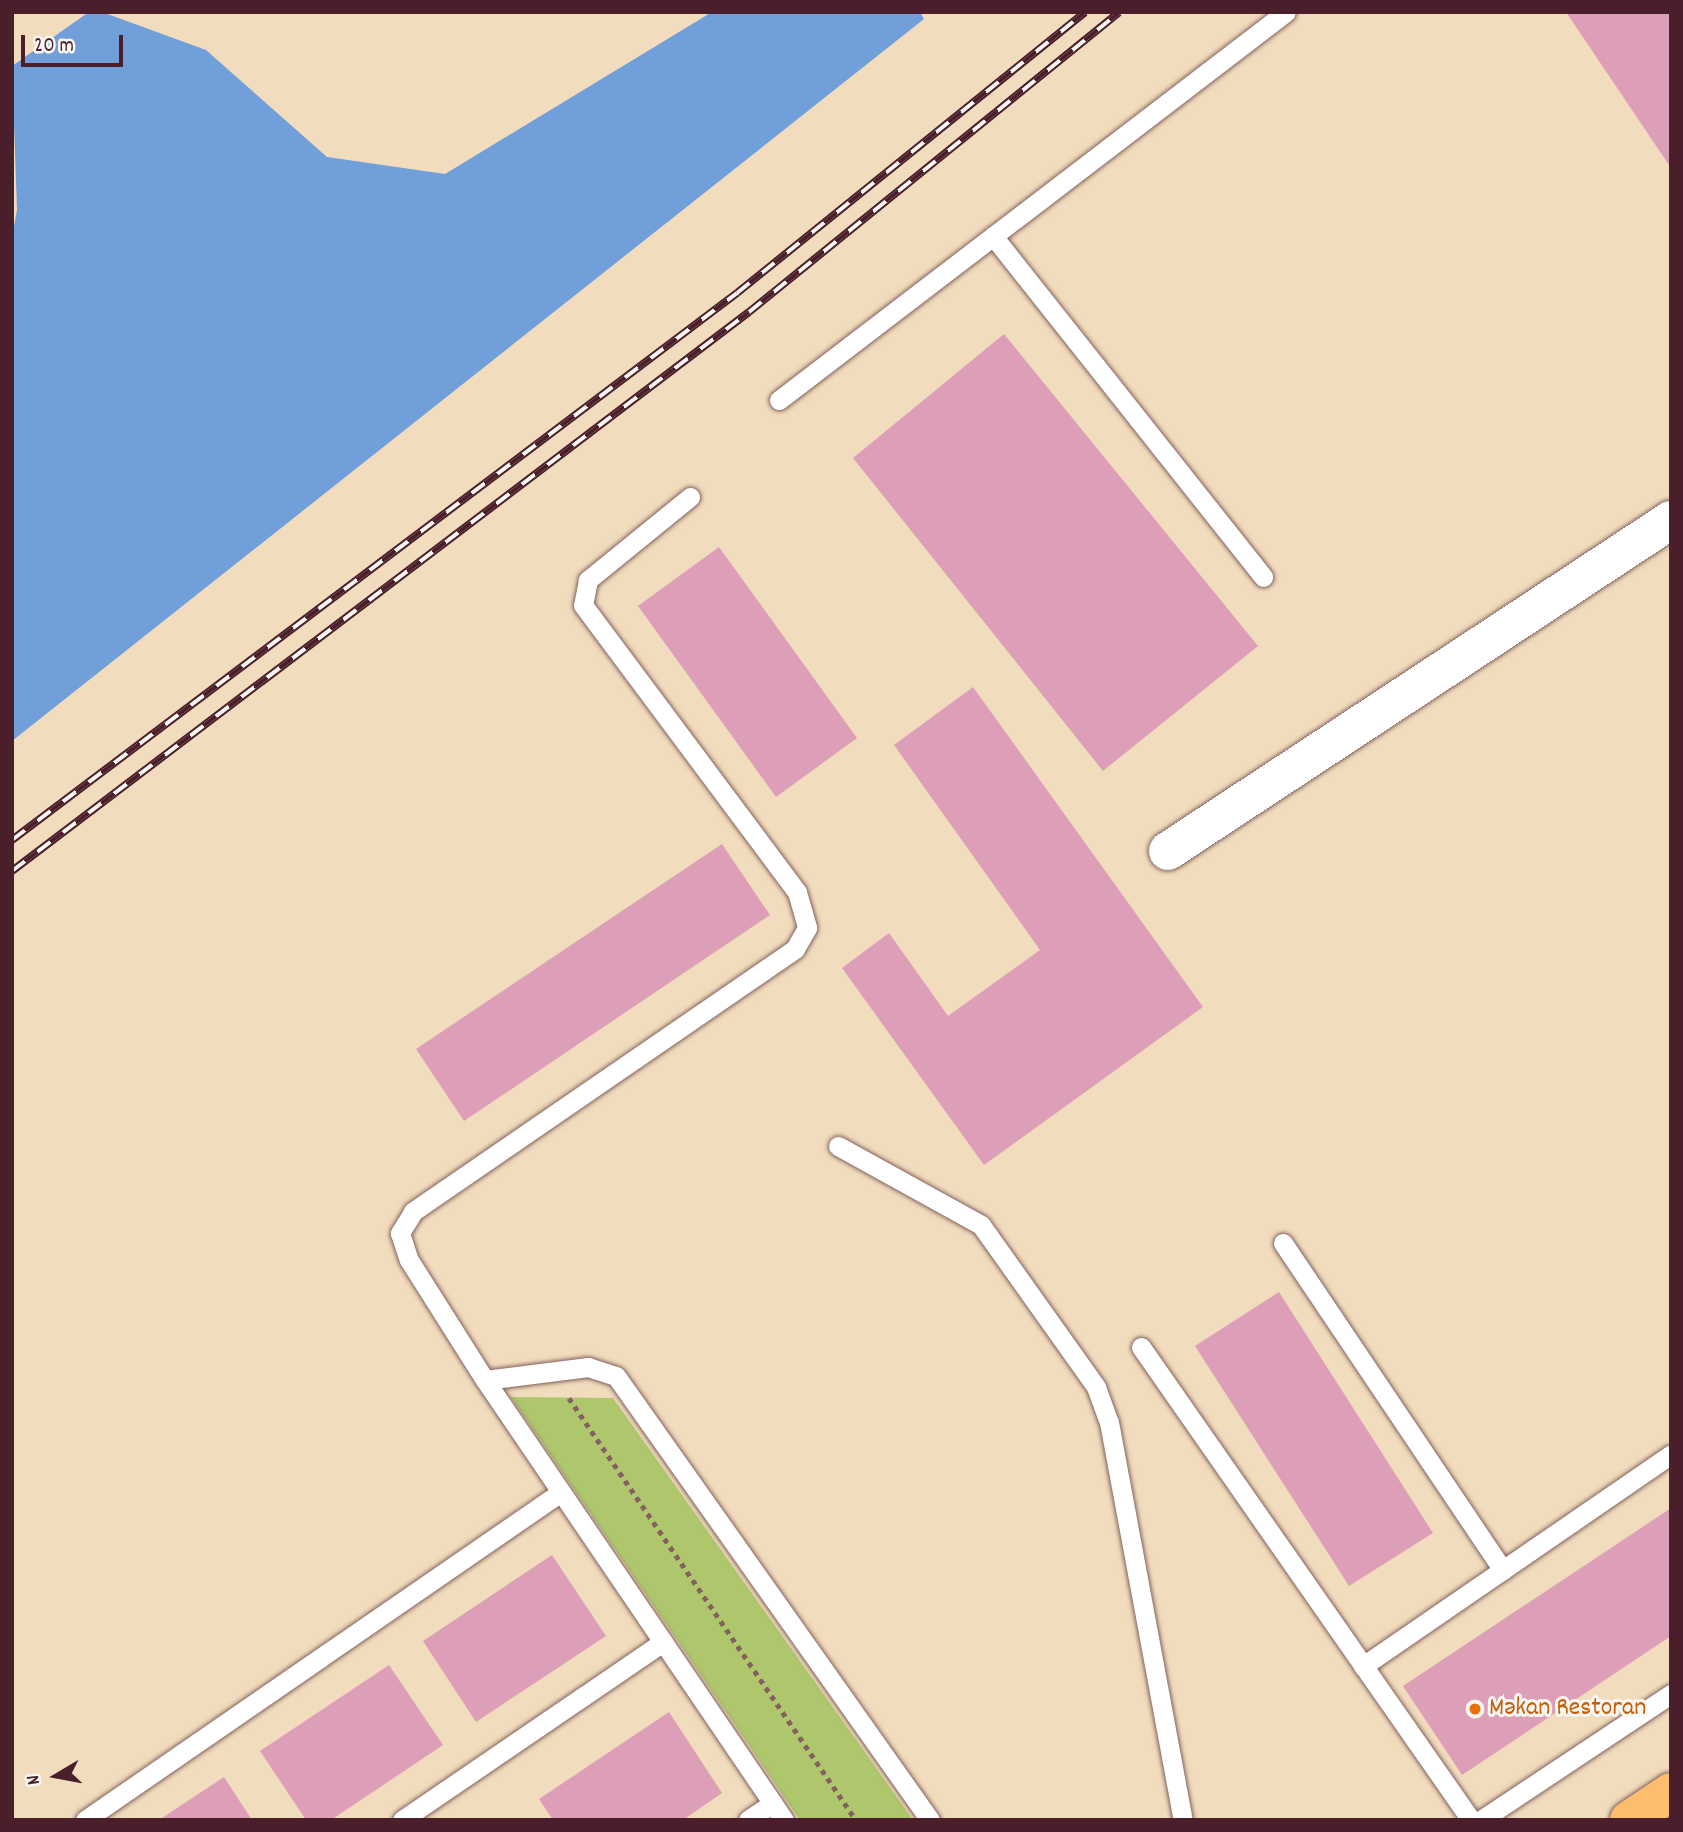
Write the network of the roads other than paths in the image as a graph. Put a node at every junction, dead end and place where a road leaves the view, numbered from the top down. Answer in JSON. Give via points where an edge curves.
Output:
{"nodes":[{"id":1,"x":1286,"y":12,"type":"edge"},
{"id":2,"x":993,"y":236,"type":"junction"},
{"id":3,"x":779,"y":400,"type":"dead end"},
{"id":4,"x":690,"y":497,"type":"dead end"},
{"id":5,"x":1671,"y":520,"type":"edge"},
{"id":6,"x":1263,"y":577,"type":"dead end"},
{"id":7,"x":1168,"y":851,"type":"dead end"},
{"id":8,"x":838,"y":1146,"type":"dead end"},
{"id":9,"x":1283,"y":1243,"type":"dead end"},
{"id":10,"x":1141,"y":1347,"type":"dead end"},
{"id":11,"x":485,"y":1380,"type":"junction"},
{"id":12,"x":1671,"y":1454,"type":"edge"},
{"id":13,"x":561,"y":1492,"type":"junction"},
{"id":14,"x":1503,"y":1570,"type":"junction"},
{"id":15,"x":663,"y":1642,"type":"junction"},
{"id":16,"x":1363,"y":1665,"type":"junction"},
{"id":17,"x":1671,"y":1694,"type":"edge"},
{"id":18,"x":1671,"y":1792,"type":"edge"},
{"id":19,"x":773,"y":1803,"type":"junction"},
{"id":20,"x":85,"y":1820,"type":"edge"},
{"id":21,"x":402,"y":1820,"type":"edge"},
{"id":22,"x":748,"y":1820,"type":"edge"},
{"id":23,"x":784,"y":1820,"type":"edge"},
{"id":24,"x":930,"y":1820,"type":"edge"},
{"id":25,"x":1183,"y":1820,"type":"edge"},
{"id":26,"x":1471,"y":1820,"type":"edge"},
{"id":27,"x":1481,"y":1820,"type":"edge"},
{"id":28,"x":1629,"y":1820,"type":"edge"}],
"edges":[{"from":1,"to":2,"type":"lane"},
{"from":2,"to":3,"type":"lane"},
{"from":2,"to":6,"type":"lane"},
{"from":4,"to":11,"type":"lane","via":[[588,580],[583,605],[797,892],[807,928],[795,949],[413,1212],[400,1233],[409,1260]]},
{"from":5,"to":7,"type":"street"},
{"from":8,"to":25,"type":"lane","via":[[981,1225],[1096,1387],[1109,1422]]},
{"from":9,"to":14,"type":"lane"},
{"from":10,"to":16,"type":"lane"},
{"from":11,"to":13,"type":"lane"},
{"from":11,"to":24,"type":"lane","via":[[588,1367],[616,1376]]},
{"from":12,"to":14,"type":"lane"},
{"from":13,"to":15,"type":"lane"},
{"from":13,"to":20,"type":"lane"},
{"from":14,"to":16,"type":"lane"},
{"from":15,"to":19,"type":"lane"},
{"from":15,"to":21,"type":"lane"},
{"from":16,"to":26,"type":"lane"},
{"from":17,"to":27,"type":"lane"},
{"from":18,"to":28,"type":"main road"},
{"from":19,"to":22,"type":"lane"},
{"from":19,"to":23,"type":"lane"}]}
